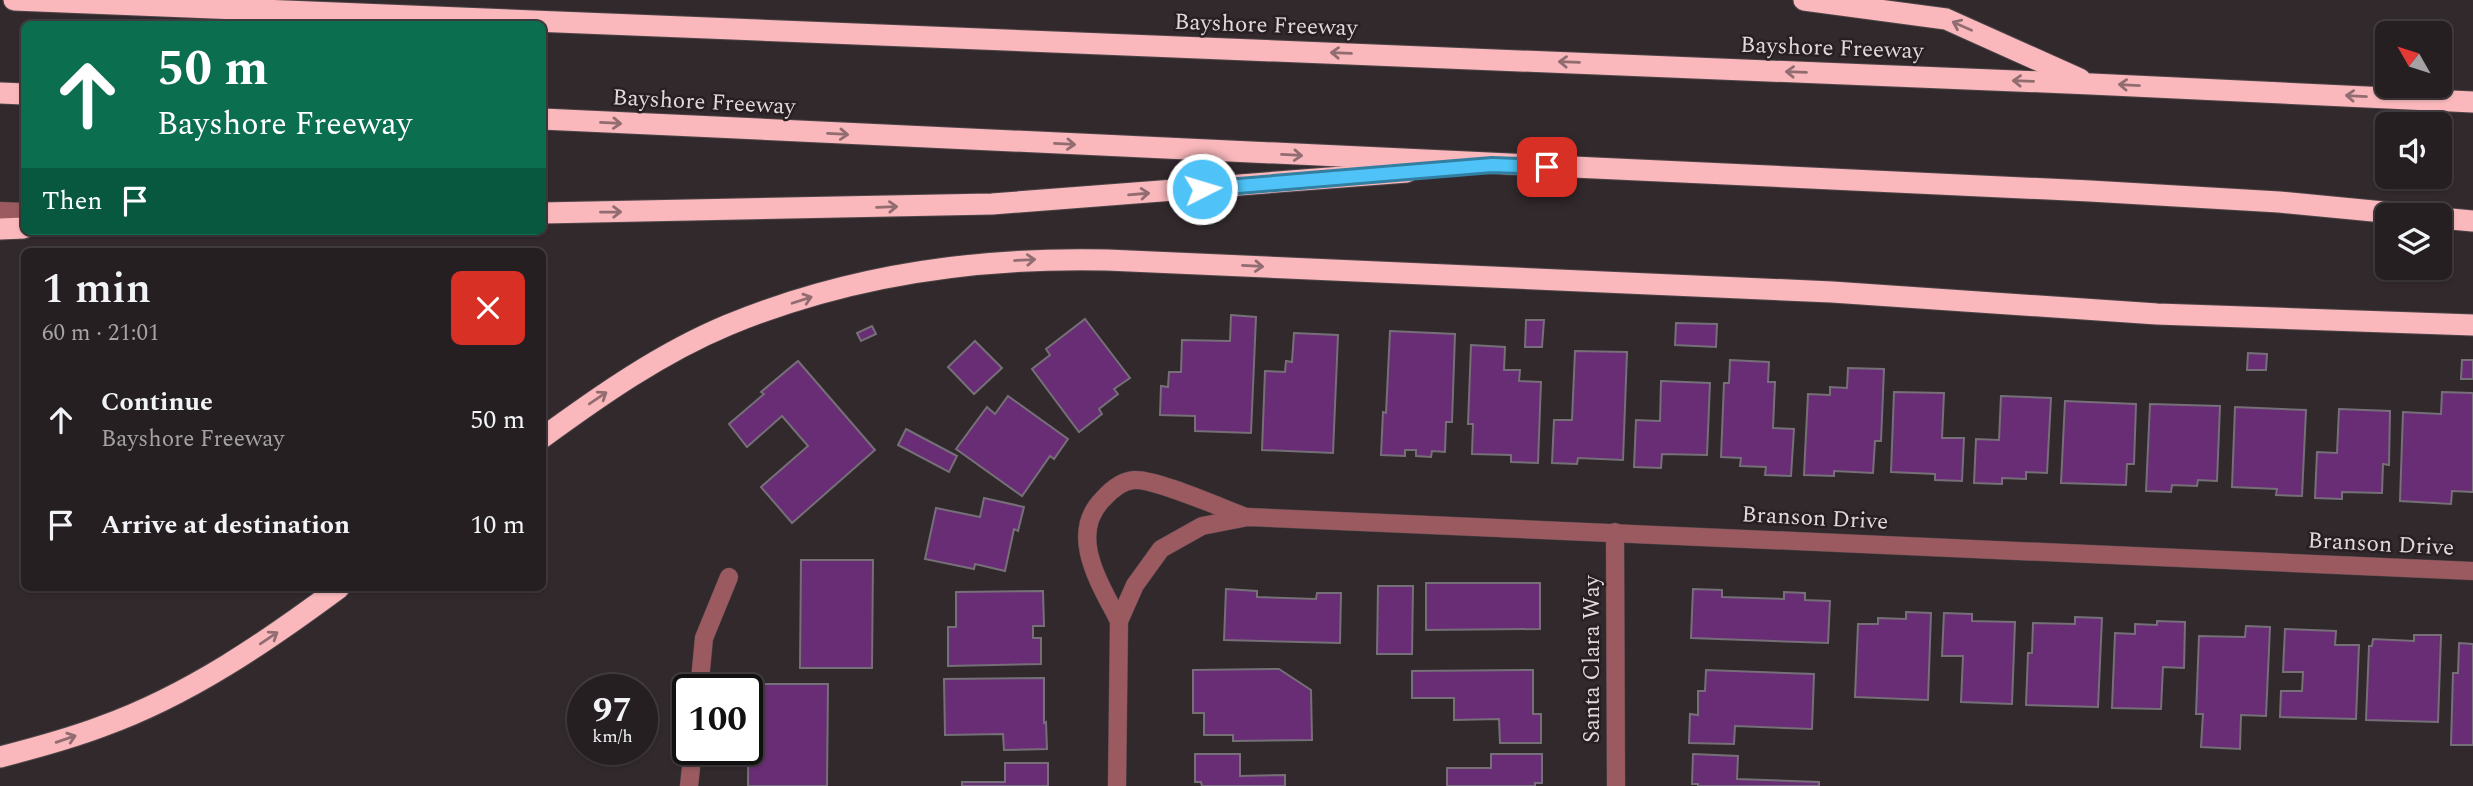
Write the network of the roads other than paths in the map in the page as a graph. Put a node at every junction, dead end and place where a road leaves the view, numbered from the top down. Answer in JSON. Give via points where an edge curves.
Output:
{"nodes":[{"id":1,"x":14,"y":0,"type":"edge"},
{"id":2,"x":1804,"y":0,"type":"edge"},
{"id":3,"x":533,"y":21,"type":"edge"},
{"id":4,"x":546,"y":22,"type":"edge"},
{"id":5,"x":2091,"y":84,"type":"junction"},
{"id":6,"x":0,"y":93,"type":"edge"},
{"id":7,"x":21,"y":94,"type":"edge"},
{"id":8,"x":2473,"y":102,"type":"edge"},
{"id":9,"x":546,"y":119,"type":"edge"},
{"id":10,"x":1492,"y":165,"type":"junction"},
{"id":11,"x":0,"y":211,"type":"edge"},
{"id":12,"x":2375,"y":211,"type":"edge"},
{"id":13,"x":21,"y":212,"type":"edge"},
{"id":14,"x":546,"y":213,"type":"edge"},
{"id":15,"x":2452,"y":219,"type":"edge"},
{"id":16,"x":2473,"y":221,"type":"edge"},
{"id":17,"x":21,"y":228,"type":"edge"},
{"id":18,"x":0,"y":229,"type":"edge"},
{"id":19,"x":2473,"y":325,"type":"edge"},
{"id":20,"x":546,"y":435,"type":"edge"},
{"id":21,"x":1248,"y":517,"type":"junction"},
{"id":22,"x":1615,"y":532,"type":"junction"},
{"id":23,"x":2473,"y":571,"type":"edge"},
{"id":24,"x":729,"y":577,"type":"dead end"},
{"id":25,"x":335,"y":591,"type":"edge"},
{"id":26,"x":1119,"y":621,"type":"junction"},
{"id":27,"x":701,"y":674,"type":"edge"},
{"id":28,"x":0,"y":757,"type":"edge"},
{"id":29,"x":691,"y":765,"type":"edge"},
{"id":30,"x":689,"y":786,"type":"edge"},
{"id":31,"x":1117,"y":786,"type":"edge"},
{"id":32,"x":1616,"y":786,"type":"edge"}],
"edges":[{"from":3,"to":1,"type":"highway","name":"Bayshore Freeway","one_way":true},
{"from":5,"to":2,"type":"highway","one_way":true,"via":[[1946,19]]},
{"from":5,"to":4,"type":"highway","name":"Bayshore Freeway","one_way":true},
{"from":8,"to":5,"type":"highway","name":"Bayshore Freeway","one_way":true},
{"from":6,"to":7,"type":"highway"},
{"from":9,"to":10,"type":"highway","name":"Bayshore Freeway","one_way":true},
{"from":10,"to":12,"type":"highway","name":"Bayshore Freeway","via":[[2090,191]]},
{"from":14,"to":10,"type":"highway","one_way":true,"via":[[992,204]]},
{"from":11,"to":13,"type":"street"},
{"from":15,"to":16,"type":"highway"},
{"from":17,"to":18,"type":"highway"},
{"from":20,"to":19,"type":"highway","one_way":true,"via":[[629,378],[727,326],[831,290],[942,267],[995,262],[1121,261],[1832,292],[2157,314]]},
{"from":21,"to":22,"type":"street","name":"Branson Drive"},
{"from":21,"to":26,"type":"street","name":"Branson Drive","via":[[1202,526],[1161,549],[1135,585]]},
{"from":21,"to":26,"type":"street","via":[[1154,483],[1134,480],[1114,487],[1097,504],[1087,527],[1086,546]]},
{"from":22,"to":23,"type":"street","name":"Branson Drive"},
{"from":22,"to":32,"type":"street","name":"Santa Clara Way"},
{"from":24,"to":27,"type":"street","via":[[704,638]]},
{"from":28,"to":25,"type":"highway","one_way":true,"via":[[92,730],[153,705],[262,643]]},
{"from":26,"to":31,"type":"street"},
{"from":29,"to":30,"type":"street"}]}
